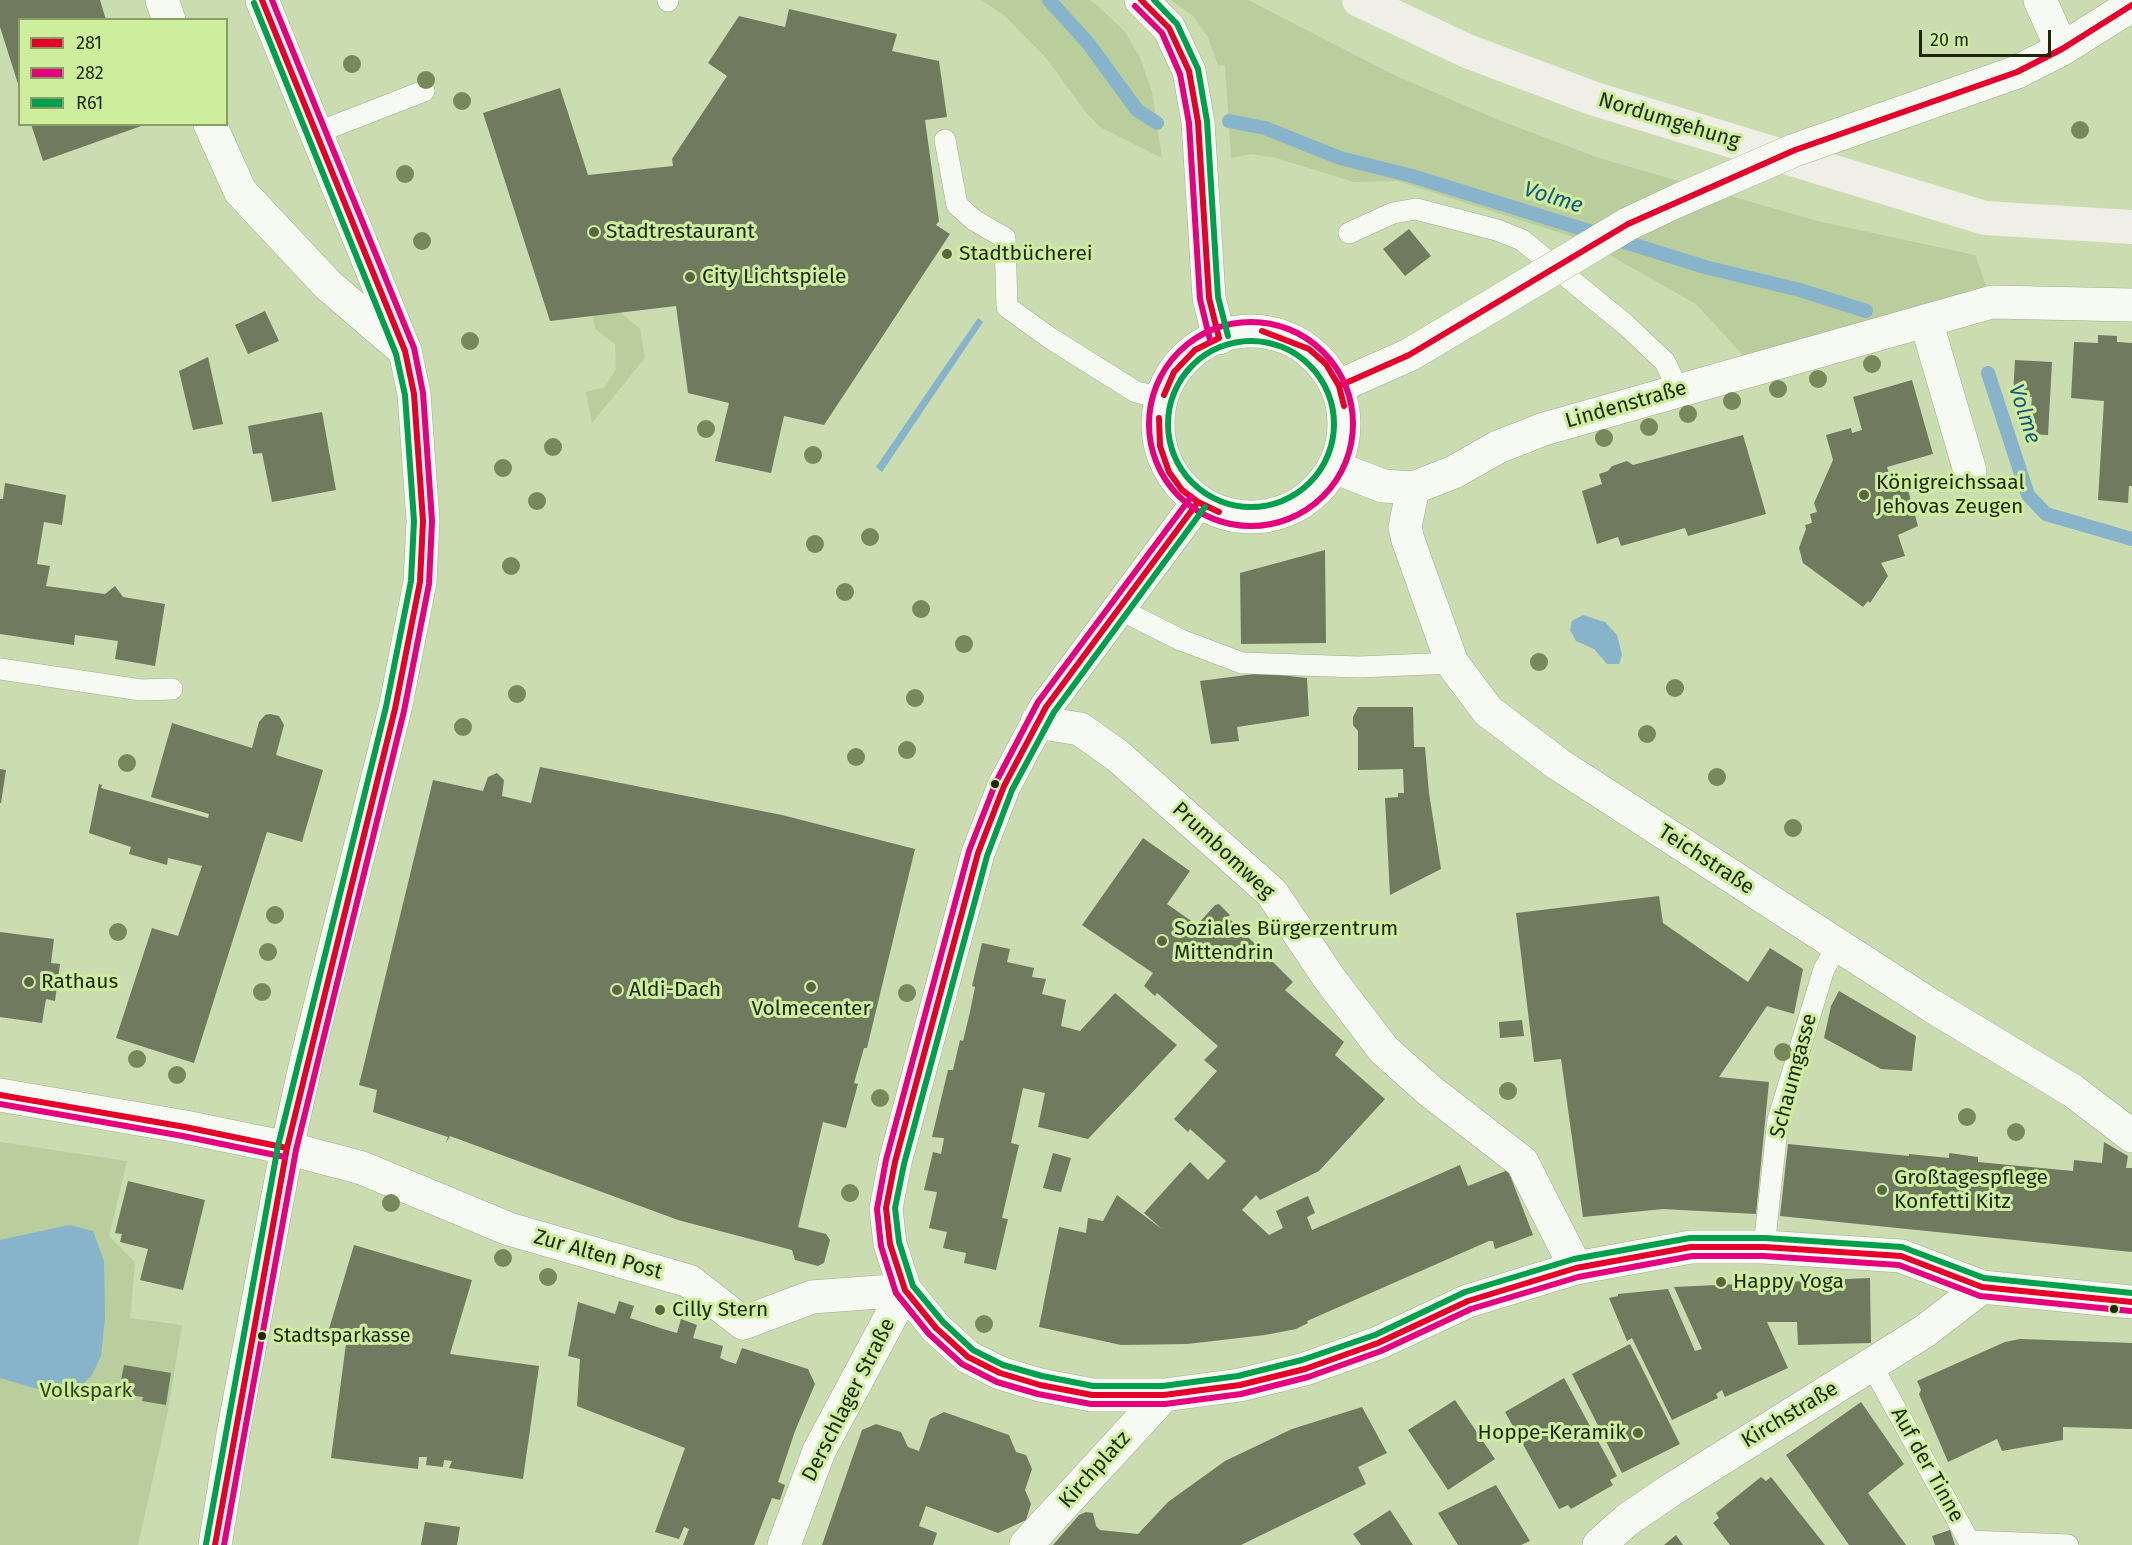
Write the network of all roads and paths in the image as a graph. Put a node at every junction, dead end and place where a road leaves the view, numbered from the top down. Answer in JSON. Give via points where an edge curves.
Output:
{"nodes":[{"id":1,"x":162,"y":0,"type":"edge"},
{"id":2,"x":262,"y":0,"type":"edge"},
{"id":3,"x":1141,"y":0,"type":"edge"},
{"id":4,"x":1359,"y":0,"type":"edge"},
{"id":5,"x":2040,"y":0,"type":"edge"},
{"id":6,"x":2132,"y":5,"type":"edge"},
{"id":7,"x":168,"y":18,"type":"edge"},
{"id":8,"x":2061,"y":49,"type":"junction"},
{"id":9,"x":423,"y":91,"type":"dead end"},
{"id":10,"x":211,"y":126,"type":"edge"},
{"id":11,"x":316,"y":134,"type":"junction"},
{"id":12,"x":945,"y":140,"type":"dead end"},
{"id":13,"x":2132,"y":227,"type":"edge"},
{"id":14,"x":1349,"y":233,"type":"dead end"},
{"id":15,"x":1953,"y":290,"type":"dead end"},
{"id":16,"x":1992,"y":302,"type":"junction"},
{"id":17,"x":2132,"y":305,"type":"edge"},
{"id":18,"x":1926,"y":321,"type":"junction"},
{"id":19,"x":1219,"y":338,"type":"junction"},
{"id":20,"x":405,"y":351,"type":"junction"},
{"id":21,"x":1339,"y":386,"type":"junction"},
{"id":22,"x":1679,"y":391,"type":"junction"},
{"id":23,"x":1163,"y":398,"type":"junction"},
{"id":24,"x":1334,"y":467,"type":"junction"},
{"id":25,"x":1970,"y":471,"type":"dead end"},
{"id":26,"x":1413,"y":488,"type":"junction"},
{"id":27,"x":1198,"y":502,"type":"junction"},
{"id":28,"x":1119,"y":609,"type":"junction"},
{"id":29,"x":1452,"y":663,"type":"junction"},
{"id":30,"x":0,"y":669,"type":"edge"},
{"id":31,"x":172,"y":689,"type":"dead end"},
{"id":32,"x":1037,"y":722,"type":"junction"},
{"id":33,"x":1838,"y":945,"type":"junction"},
{"id":34,"x":0,"y":1095,"type":"edge"},
{"id":35,"x":2132,"y":1136,"type":"edge"},
{"id":36,"x":287,"y":1148,"type":"junction"},
{"id":37,"x":1764,"y":1247,"type":"junction"},
{"id":38,"x":1576,"y":1268,"type":"junction"},
{"id":39,"x":1982,"y":1287,"type":"junction"},
{"id":40,"x":905,"y":1290,"type":"junction"},
{"id":41,"x":2132,"y":1302,"type":"edge"},
{"id":42,"x":1872,"y":1366,"type":"junction"},
{"id":43,"x":1164,"y":1395,"type":"junction"},
{"id":44,"x":216,"y":1545,"type":"edge"},
{"id":45,"x":784,"y":1545,"type":"edge"},
{"id":46,"x":1026,"y":1545,"type":"edge"},
{"id":47,"x":1599,"y":1545,"type":"edge"},
{"id":48,"x":2068,"y":1545,"type":"edge"}],
"edges":[{"from":1,"to":7,"type":"street"},
{"from":2,"to":11,"type":"street"},
{"from":3,"to":19,"type":"street","via":[[1169,28],[1190,71],[1201,159],[1209,298]]},
{"from":4,"to":13,"type":"main road","name":"Nordumgehung","via":[[1467,51],[1595,99],[1985,218]]},
{"from":5,"to":8,"type":"street"},
{"from":6,"to":8,"type":"street"},
{"from":8,"to":21,"type":"street","bridge":true,"via":[[2017,72],[1795,150],[1679,200],[1628,224],[1409,355]]},
{"from":9,"to":11,"type":"lane"},
{"from":10,"to":20,"type":"street","via":[[240,191],[328,285]]},
{"from":11,"to":20,"type":"street"},
{"from":12,"to":23,"type":"lane","via":[[957,205],[1005,238],[1007,307],[1136,393]]},
{"from":14,"to":22,"type":"lane","via":[[1393,213],[1416,209],[1522,240],[1665,362]]},
{"from":15,"to":16,"type":"street"},
{"from":16,"to":17,"type":"street","name":"Lindenstraße"},
{"from":16,"to":18,"type":"street","name":"Lindenstraße"},
{"from":18,"to":22,"type":"street","name":"Lindenstraße"},
{"from":18,"to":25,"type":"street"},
{"from":19,"to":21,"type":"street","via":[[1262,331],[1288,339],[1309,349],[1326,364]]},
{"from":19,"to":23,"type":"street","via":[[1195,350],[1174,372]]},
{"from":20,"to":36,"type":"street","via":[[414,394],[422,492],[420,582],[386,748]]},
{"from":21,"to":24,"type":"street","via":[[1344,428]]},
{"from":22,"to":26,"type":"street","name":"Lindenstraße","via":[[1544,429]]},
{"from":23,"to":27,"type":"street","via":[[1160,446],[1169,472],[1182,490]]},
{"from":24,"to":26,"type":"street","name":"Lindenstraße","via":[[1383,486]]},
{"from":24,"to":27,"type":"street","via":[[1312,494],[1282,510],[1261,515],[1219,512]]},
{"from":26,"to":29,"type":"street","name":"Teichstraße","via":[[1405,526],[1408,540]]},
{"from":27,"to":28,"type":"street"},
{"from":28,"to":29,"type":"lane","via":[[1181,640],[1242,663],[1359,667]]},
{"from":28,"to":32,"type":"street"},
{"from":29,"to":33,"type":"street","name":"Teichstraße","via":[[1488,711],[1558,764]]},
{"from":30,"to":31,"type":"lane","via":[[141,690]]},
{"from":32,"to":38,"type":"street","name":"Prumbomweg","via":[[1080,729],[1118,756],[1272,892],[1329,978],[1384,1050],[1522,1162]]},
{"from":32,"to":40,"type":"street","via":[[1004,786],[978,853],[895,1162],[886,1208],[890,1244]]},
{"from":33,"to":35,"type":"street","name":"Teichstraße","via":[[2073,1091]]},
{"from":33,"to":37,"type":"lane","name":"Schaumgasse","via":[[1824,969],[1778,1120]]},
{"from":34,"to":36,"type":"street"},
{"from":36,"to":40,"type":"street","name":"Zur Alten Post","via":[[362,1168],[509,1229],[689,1281],[743,1323],[812,1297]]},
{"from":36,"to":44,"type":"street"},
{"from":37,"to":38,"type":"street","via":[[1691,1247]]},
{"from":37,"to":39,"type":"street","via":[[1901,1256]]},
{"from":38,"to":43,"type":"street","via":[[1468,1301],[1378,1343],[1305,1370],[1240,1385]]},
{"from":39,"to":41,"type":"street"},
{"from":39,"to":42,"type":"street","name":"Kirchstraße"},
{"from":40,"to":43,"type":"street","via":[[936,1328],[968,1357],[1000,1373],[1092,1395]]},
{"from":40,"to":45,"type":"street","name":"Derschlager Straße","via":[[819,1451]]},
{"from":42,"to":47,"type":"street","name":"Kirchstraße","via":[[1671,1490]]},
{"from":42,"to":48,"type":"lane","name":"Auf der Tinne","via":[[1969,1541]]},
{"from":43,"to":46,"type":"street","name":"Kirchplatz"}]}
